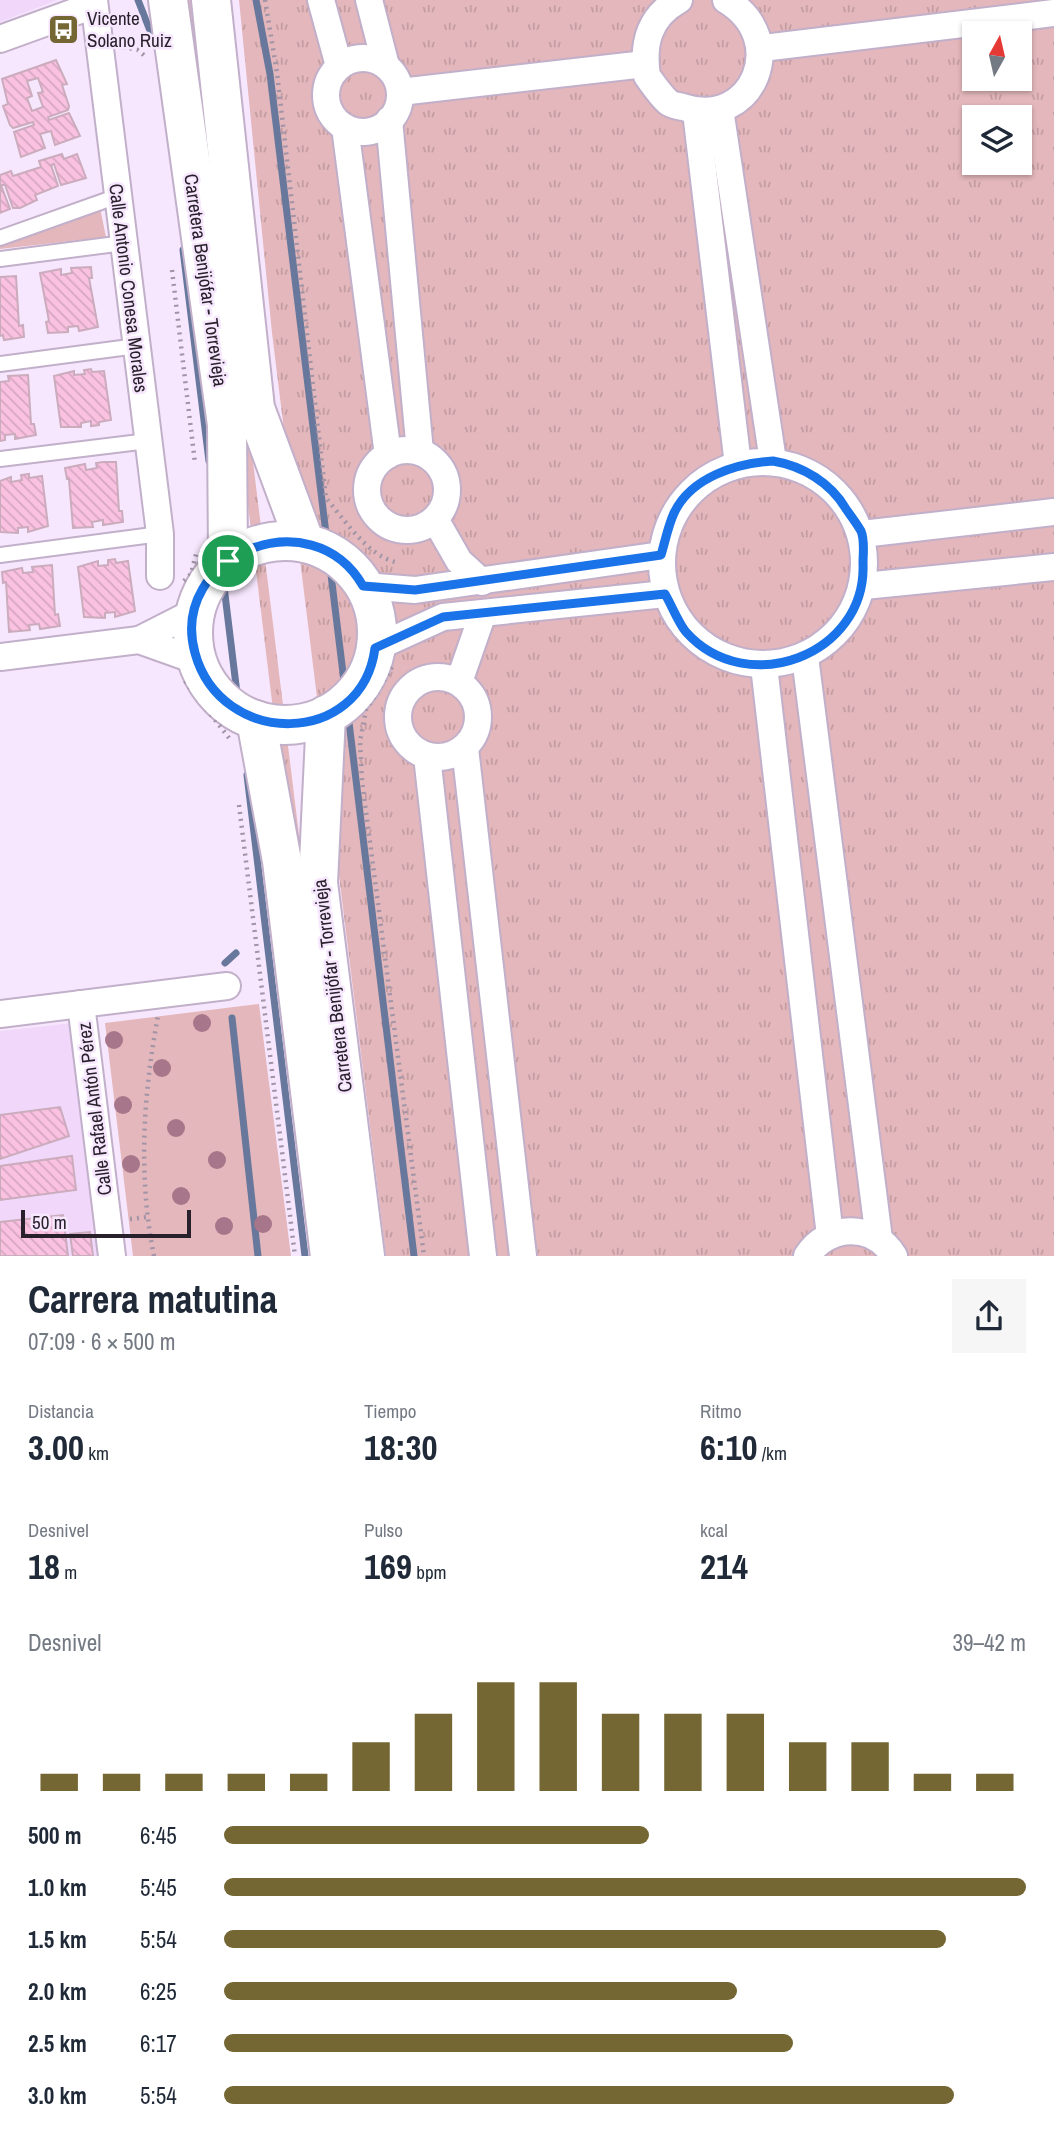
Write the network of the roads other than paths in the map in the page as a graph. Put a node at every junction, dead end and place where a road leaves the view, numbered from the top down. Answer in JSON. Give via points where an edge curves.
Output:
{"nodes":[{"id":1,"x":168,"y":0,"type":"edge"},
{"id":2,"x":211,"y":0,"type":"edge"},
{"id":3,"x":321,"y":0,"type":"edge"},
{"id":4,"x":369,"y":0,"type":"edge"},
{"id":5,"x":679,"y":0,"type":"edge"},
{"id":6,"x":726,"y":0,"type":"edge"},
{"id":7,"x":94,"y":2,"type":"edge"},
{"id":8,"x":1054,"y":13,"type":"edge"},
{"id":9,"x":0,"y":39,"type":"edge"},
{"id":10,"x":762,"y":48,"type":"junction"},
{"id":11,"x":645,"y":64,"type":"junction"},
{"id":12,"x":339,"y":66,"type":"junction"},
{"id":13,"x":386,"y":66,"type":"junction"},
{"id":14,"x":400,"y":92,"type":"junction"},
{"id":15,"x":708,"y":110,"type":"junction"},
{"id":16,"x":390,"y":120,"type":"junction"},
{"id":17,"x":345,"y":127,"type":"junction"},
{"id":18,"x":118,"y":196,"type":"junction"},
{"id":19,"x":0,"y":238,"type":"edge"},
{"id":20,"x":124,"y":243,"type":"junction"},
{"id":21,"x":0,"y":259,"type":"edge"},
{"id":22,"x":137,"y":346,"type":"junction"},
{"id":23,"x":0,"y":363,"type":"edge"},
{"id":24,"x":148,"y":441,"type":"junction"},
{"id":25,"x":419,"y":452,"type":"junction"},
{"id":26,"x":388,"y":455,"type":"junction"},
{"id":27,"x":0,"y":459,"type":"edge"},
{"id":28,"x":773,"y":461,"type":"junction"},
{"id":29,"x":738,"y":465,"type":"junction"},
{"id":30,"x":1054,"y":512,"type":"edge"},
{"id":31,"x":435,"y":519,"type":"junction"},
{"id":32,"x":160,"y":534,"type":"junction"},
{"id":33,"x":862,"y":534,"type":"junction"},
{"id":34,"x":305,"y":543,"type":"junction"},
{"id":35,"x":0,"y":555,"type":"edge"},
{"id":36,"x":661,"y":555,"type":"junction"},
{"id":37,"x":228,"y":561,"type":"junction"},
{"id":38,"x":1054,"y":567,"type":"edge"},
{"id":39,"x":160,"y":576,"type":"dead end"},
{"id":40,"x":482,"y":582,"type":"junction"},
{"id":41,"x":363,"y":586,"type":"junction"},
{"id":42,"x":864,"y":586,"type":"junction"},
{"id":43,"x":665,"y":594,"type":"junction"},
{"id":44,"x":196,"y":611,"type":"junction"},
{"id":45,"x":483,"y":612,"type":"junction"},
{"id":46,"x":139,"y":640,"type":"junction"},
{"id":47,"x":384,"y":656,"type":"junction"},
{"id":48,"x":0,"y":657,"type":"edge"},
{"id":49,"x":805,"y":657,"type":"junction"},
{"id":50,"x":198,"y":662,"type":"junction"},
{"id":51,"x":764,"y":666,"type":"junction"},
{"id":52,"x":458,"y":682,"type":"junction"},
{"id":53,"x":326,"y":715,"type":"junction"},
{"id":54,"x":256,"y":720,"type":"junction"},
{"id":55,"x":465,"y":748,"type":"junction"},
{"id":56,"x":427,"y":756,"type":"junction"},
{"id":57,"x":227,"y":986,"type":"dead end"},
{"id":58,"x":81,"y":1004,"type":"junction"},
{"id":59,"x":0,"y":1014,"type":"edge"},
{"id":60,"x":830,"y":1236,"type":"junction"},
{"id":61,"x":887,"y":1247,"type":"edge"},
{"id":62,"x":111,"y":1256,"type":"edge"},
{"id":63,"x":330,"y":1256,"type":"edge"},
{"id":64,"x":365,"y":1256,"type":"edge"},
{"id":65,"x":482,"y":1256,"type":"edge"},
{"id":66,"x":523,"y":1256,"type":"edge"},
{"id":67,"x":807,"y":1256,"type":"edge"}],
"edges":[{"from":1,"to":37,"type":"main road","name":"Carretera Benijófar - Torrevieja","via":[[227,425]]},
{"from":2,"to":34,"type":"main road","name":"Carretera Benijófar - Torrevieja","via":[[255,408]]},
{"from":3,"to":12,"type":"street"},
{"from":4,"to":13,"type":"street"},
{"from":5,"to":11,"type":"street","via":[[656,16],[649,29]]},
{"from":6,"to":10,"type":"street","via":[[752,22]]},
{"from":7,"to":9,"type":"street"},
{"from":7,"to":18,"type":"street","name":"Calle Antonio Conesa Morales"},
{"from":8,"to":10,"type":"street"},
{"from":10,"to":15,"type":"street","via":[[757,77],[730,107]]},
{"from":11,"to":14,"type":"street"},
{"from":11,"to":15,"type":"street","via":[[647,76],[668,103]]},
{"from":12,"to":13,"type":"street","via":[[354,59],[370,59]]},
{"from":12,"to":17,"type":"street","via":[[326,84],[326,106]]},
{"from":13,"to":14,"type":"street"},
{"from":14,"to":16,"type":"street"},
{"from":15,"to":28,"type":"street"},
{"from":15,"to":29,"type":"street"},
{"from":16,"to":17,"type":"street","via":[[380,129],[359,133]]},
{"from":16,"to":25,"type":"street"},
{"from":17,"to":26,"type":"street"},
{"from":18,"to":19,"type":"lane"},
{"from":18,"to":20,"type":"street","name":"Calle Antonio Conesa Morales"},
{"from":20,"to":21,"type":"lane"},
{"from":20,"to":22,"type":"street","name":"Calle Antonio Conesa Morales"},
{"from":22,"to":23,"type":"lane"},
{"from":22,"to":24,"type":"street","name":"Calle Antonio Conesa Morales"},
{"from":24,"to":27,"type":"lane"},
{"from":24,"to":32,"type":"street","name":"Calle Antonio Conesa Morales"},
{"from":25,"to":26,"type":"street","via":[[400,450]]},
{"from":25,"to":31,"type":"street","via":[[438,464],[446,476],[446,503]]},
{"from":26,"to":31,"type":"street","via":[[371,473],[367,498],[372,510],[380,520],[403,531],[416,530]]},
{"from":28,"to":29,"type":"street"},
{"from":28,"to":33,"type":"street","via":[[788,463],[834,489]]},
{"from":29,"to":36,"type":"street","via":[[705,479],[675,511]]},
{"from":30,"to":33,"type":"street"},
{"from":31,"to":40,"type":"street","via":[[459,561]]},
{"from":32,"to":35,"type":"lane"},
{"from":32,"to":39,"type":"street","name":"Calle Antonio Conesa Morales"},
{"from":33,"to":42,"type":"street"},
{"from":34,"to":37,"type":"main road","via":[[274,541]]},
{"from":34,"to":41,"type":"main road","via":[[333,554]]},
{"from":36,"to":40,"type":"street"},
{"from":36,"to":43,"type":"street"},
{"from":37,"to":44,"type":"main road","via":[[202,592]]},
{"from":38,"to":42,"type":"street"},
{"from":40,"to":41,"type":"street","via":[[415,590]]},
{"from":41,"to":47,"type":"main road","via":[[372,601]]},
{"from":42,"to":49,"type":"street","via":[[843,629]]},
{"from":43,"to":45,"type":"street"},
{"from":43,"to":51,"type":"street","via":[[686,632],[721,657]]},
{"from":44,"to":46,"type":"street"},
{"from":44,"to":50,"type":"main road","via":[[194,651]]},
{"from":45,"to":47,"type":"street","via":[[443,617]]},
{"from":45,"to":52,"type":"street"},
{"from":46,"to":48,"type":"street"},
{"from":46,"to":50,"type":"street"},
{"from":47,"to":53,"type":"main road","via":[[374,661],[359,688]]},
{"from":49,"to":51,"type":"street"},
{"from":49,"to":61,"type":"street"},
{"from":50,"to":54,"type":"main road","via":[[204,679],[224,702]]},
{"from":51,"to":60,"type":"street"},
{"from":52,"to":55,"type":"street","via":[[476,701],[479,714],[478,727]]},
{"from":52,"to":56,"type":"street","via":[[434,677],[420,681],[401,701],[398,714],[405,741]]},
{"from":53,"to":54,"type":"main road","via":[[309,723],[279,725]]},
{"from":53,"to":64,"type":"main road","name":"Carretera Benijófar - Torrevieja","via":[[318,883]]},
{"from":54,"to":63,"type":"main road","name":"Carretera Benijófar - Torrevieja","via":[[282,861]]},
{"from":55,"to":56,"type":"street","via":[[441,758]]},
{"from":55,"to":66,"type":"street"},
{"from":56,"to":65,"type":"street"},
{"from":57,"to":58,"type":"street"},
{"from":58,"to":59,"type":"street"},
{"from":58,"to":62,"type":"street","name":"Calle Rafael Antón Pérez"},
{"from":60,"to":61,"type":"street","via":[[860,1231]]},
{"from":60,"to":67,"type":"street","via":[[821,1239]]}]}
